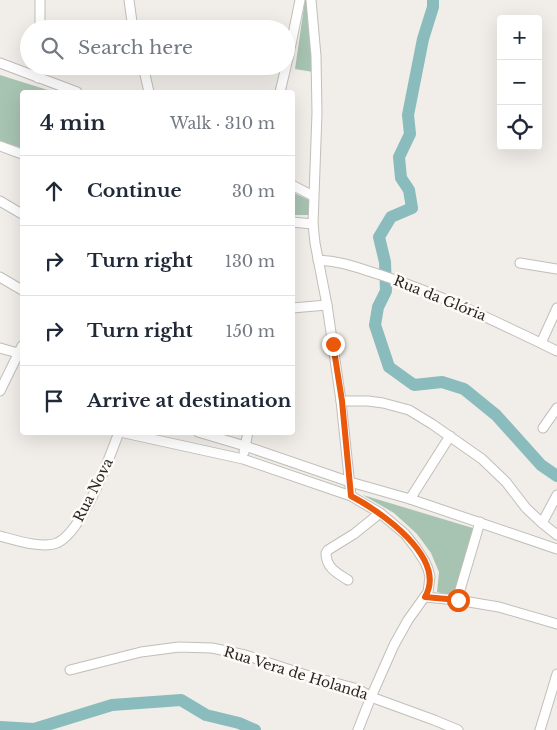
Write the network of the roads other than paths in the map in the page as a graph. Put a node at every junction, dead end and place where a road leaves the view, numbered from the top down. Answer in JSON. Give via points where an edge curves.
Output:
{"nodes":[{"id":1,"x":40,"y":0,"type":"edge"},
{"id":2,"x":129,"y":0,"type":"edge"},
{"id":3,"x":300,"y":0,"type":"edge"},
{"id":4,"x":311,"y":0,"type":"edge"},
{"id":5,"x":40,"y":20,"type":"edge"},
{"id":6,"x":132,"y":20,"type":"edge"},
{"id":7,"x":295,"y":27,"type":"edge"},
{"id":8,"x":0,"y":63,"type":"edge"},
{"id":9,"x":20,"y":71,"type":"edge"},
{"id":10,"x":30,"y":75,"type":"edge"},
{"id":11,"x":38,"y":75,"type":"edge"},
{"id":12,"x":145,"y":75,"type":"edge"},
{"id":13,"x":284,"y":75,"type":"edge"},
{"id":14,"x":38,"y":78,"type":"junction"},
{"id":15,"x":71,"y":90,"type":"edge"},
{"id":16,"x":149,"y":90,"type":"edge"},
{"id":17,"x":281,"y":90,"type":"edge"},
{"id":18,"x":0,"y":146,"type":"edge"},
{"id":19,"x":20,"y":153,"type":"edge"},
{"id":20,"x":295,"y":186,"type":"edge"},
{"id":21,"x":314,"y":196,"type":"junction"},
{"id":22,"x":0,"y":201,"type":"edge"},
{"id":23,"x":20,"y":213,"type":"edge"},
{"id":24,"x":295,"y":222,"type":"edge"},
{"id":25,"x":313,"y":224,"type":"junction"},
{"id":26,"x":318,"y":260,"type":"junction"},
{"id":27,"x":520,"y":262,"type":"dead end"},
{"id":28,"x":557,"y":269,"type":"edge"},
{"id":29,"x":0,"y":278,"type":"edge"},
{"id":30,"x":20,"y":289,"type":"edge"},
{"id":31,"x":327,"y":305,"type":"junction"},
{"id":32,"x":295,"y":308,"type":"edge"},
{"id":33,"x":557,"y":308,"type":"edge"},
{"id":34,"x":541,"y":343,"type":"junction"},
{"id":35,"x":0,"y":348,"type":"edge"},
{"id":36,"x":20,"y":349,"type":"edge"},
{"id":37,"x":557,"y":351,"type":"edge"},
{"id":38,"x":0,"y":392,"type":"edge"},
{"id":39,"x":342,"y":401,"type":"junction"},
{"id":40,"x":557,"y":408,"type":"edge"},
{"id":41,"x":543,"y":428,"type":"dead end"},
{"id":42,"x":118,"y":435,"type":"edge"},
{"id":43,"x":133,"y":435,"type":"edge"},
{"id":44,"x":208,"y":435,"type":"edge"},
{"id":45,"x":247,"y":435,"type":"edge"},
{"id":46,"x":450,"y":436,"type":"junction"},
{"id":47,"x":244,"y":446,"type":"junction"},
{"id":48,"x":243,"y":459,"type":"junction"},
{"id":49,"x":350,"y":482,"type":"junction"},
{"id":50,"x":557,"y":495,"type":"edge"},
{"id":51,"x":351,"y":496,"type":"junction"},
{"id":52,"x":410,"y":499,"type":"junction"},
{"id":53,"x":380,"y":513,"type":"junction"},
{"id":54,"x":480,"y":522,"type":"junction"},
{"id":55,"x":542,"y":523,"type":"junction"},
{"id":56,"x":557,"y":535,"type":"edge"},
{"id":57,"x":0,"y":536,"type":"edge"},
{"id":58,"x":557,"y":549,"type":"edge"},
{"id":59,"x":348,"y":580,"type":"dead end"},
{"id":60,"x":425,"y":597,"type":"junction"},
{"id":61,"x":458,"y":600,"type":"junction"},
{"id":62,"x":557,"y":624,"type":"edge"},
{"id":63,"x":70,"y":670,"type":"dead end"},
{"id":64,"x":557,"y":674,"type":"edge"},
{"id":65,"x":371,"y":696,"type":"junction"},
{"id":66,"x":358,"y":730,"type":"edge"},
{"id":67,"x":458,"y":730,"type":"edge"},
{"id":68,"x":540,"y":730,"type":"edge"}],
"edges":[{"from":1,"to":5,"type":"street"},
{"from":2,"to":6,"type":"street"},
{"from":3,"to":7,"type":"street"},
{"from":4,"to":21,"type":"street","via":[[317,113]]},
{"from":8,"to":9,"type":"street"},
{"from":10,"to":14,"type":"street"},
{"from":11,"to":14,"type":"street"},
{"from":12,"to":16,"type":"street"},
{"from":13,"to":17,"type":"street"},
{"from":14,"to":15,"type":"street"},
{"from":18,"to":19,"type":"street"},
{"from":20,"to":21,"type":"street"},
{"from":21,"to":25,"type":"street"},
{"from":22,"to":23,"type":"street"},
{"from":24,"to":25,"type":"street"},
{"from":25,"to":26,"type":"street"},
{"from":26,"to":31,"type":"street"},
{"from":26,"to":34,"type":"street","name":"Rua da Glória","via":[[340,262],[393,279],[458,304]]},
{"from":27,"to":28,"type":"street"},
{"from":29,"to":30,"type":"street"},
{"from":31,"to":32,"type":"street"},
{"from":31,"to":39,"type":"street"},
{"from":33,"to":34,"type":"street"},
{"from":34,"to":37,"type":"street","name":"Rua da Glória"},
{"from":35,"to":36,"type":"street"},
{"from":36,"to":38,"type":"street"},
{"from":39,"to":46,"type":"street","via":[[397,406]]},
{"from":39,"to":49,"type":"street"},
{"from":40,"to":41,"type":"street"},
{"from":42,"to":57,"type":"street","name":"Rua Nova","via":[[94,494],[74,527],[62,539],[48,545]]},
{"from":43,"to":48,"type":"street"},
{"from":44,"to":47,"type":"street"},
{"from":45,"to":47,"type":"street"},
{"from":46,"to":52,"type":"street"},
{"from":46,"to":55,"type":"street","via":[[497,472]]},
{"from":47,"to":48,"type":"street"},
{"from":47,"to":49,"type":"street"},
{"from":48,"to":51,"type":"street"},
{"from":49,"to":51,"type":"street"},
{"from":49,"to":52,"type":"street"},
{"from":50,"to":55,"type":"street"},
{"from":51,"to":53,"type":"street"},
{"from":52,"to":54,"type":"street"},
{"from":53,"to":59,"type":"street","via":[[326,554],[328,565]]},
{"from":53,"to":60,"type":"street","via":[[405,534],[425,562],[430,577]]},
{"from":54,"to":58,"type":"street"},
{"from":54,"to":61,"type":"street"},
{"from":55,"to":56,"type":"street"},
{"from":60,"to":61,"type":"street"},
{"from":60,"to":65,"type":"street","via":[[394,645]]},
{"from":61,"to":62,"type":"street"},
{"from":63,"to":65,"type":"street","name":"Rua Vera de Holanda","via":[[141,652],[200,647],[245,655]]},
{"from":64,"to":68,"type":"street"},
{"from":65,"to":66,"type":"street"},
{"from":65,"to":67,"type":"street","name":"Rua Vera de Holanda"}]}
